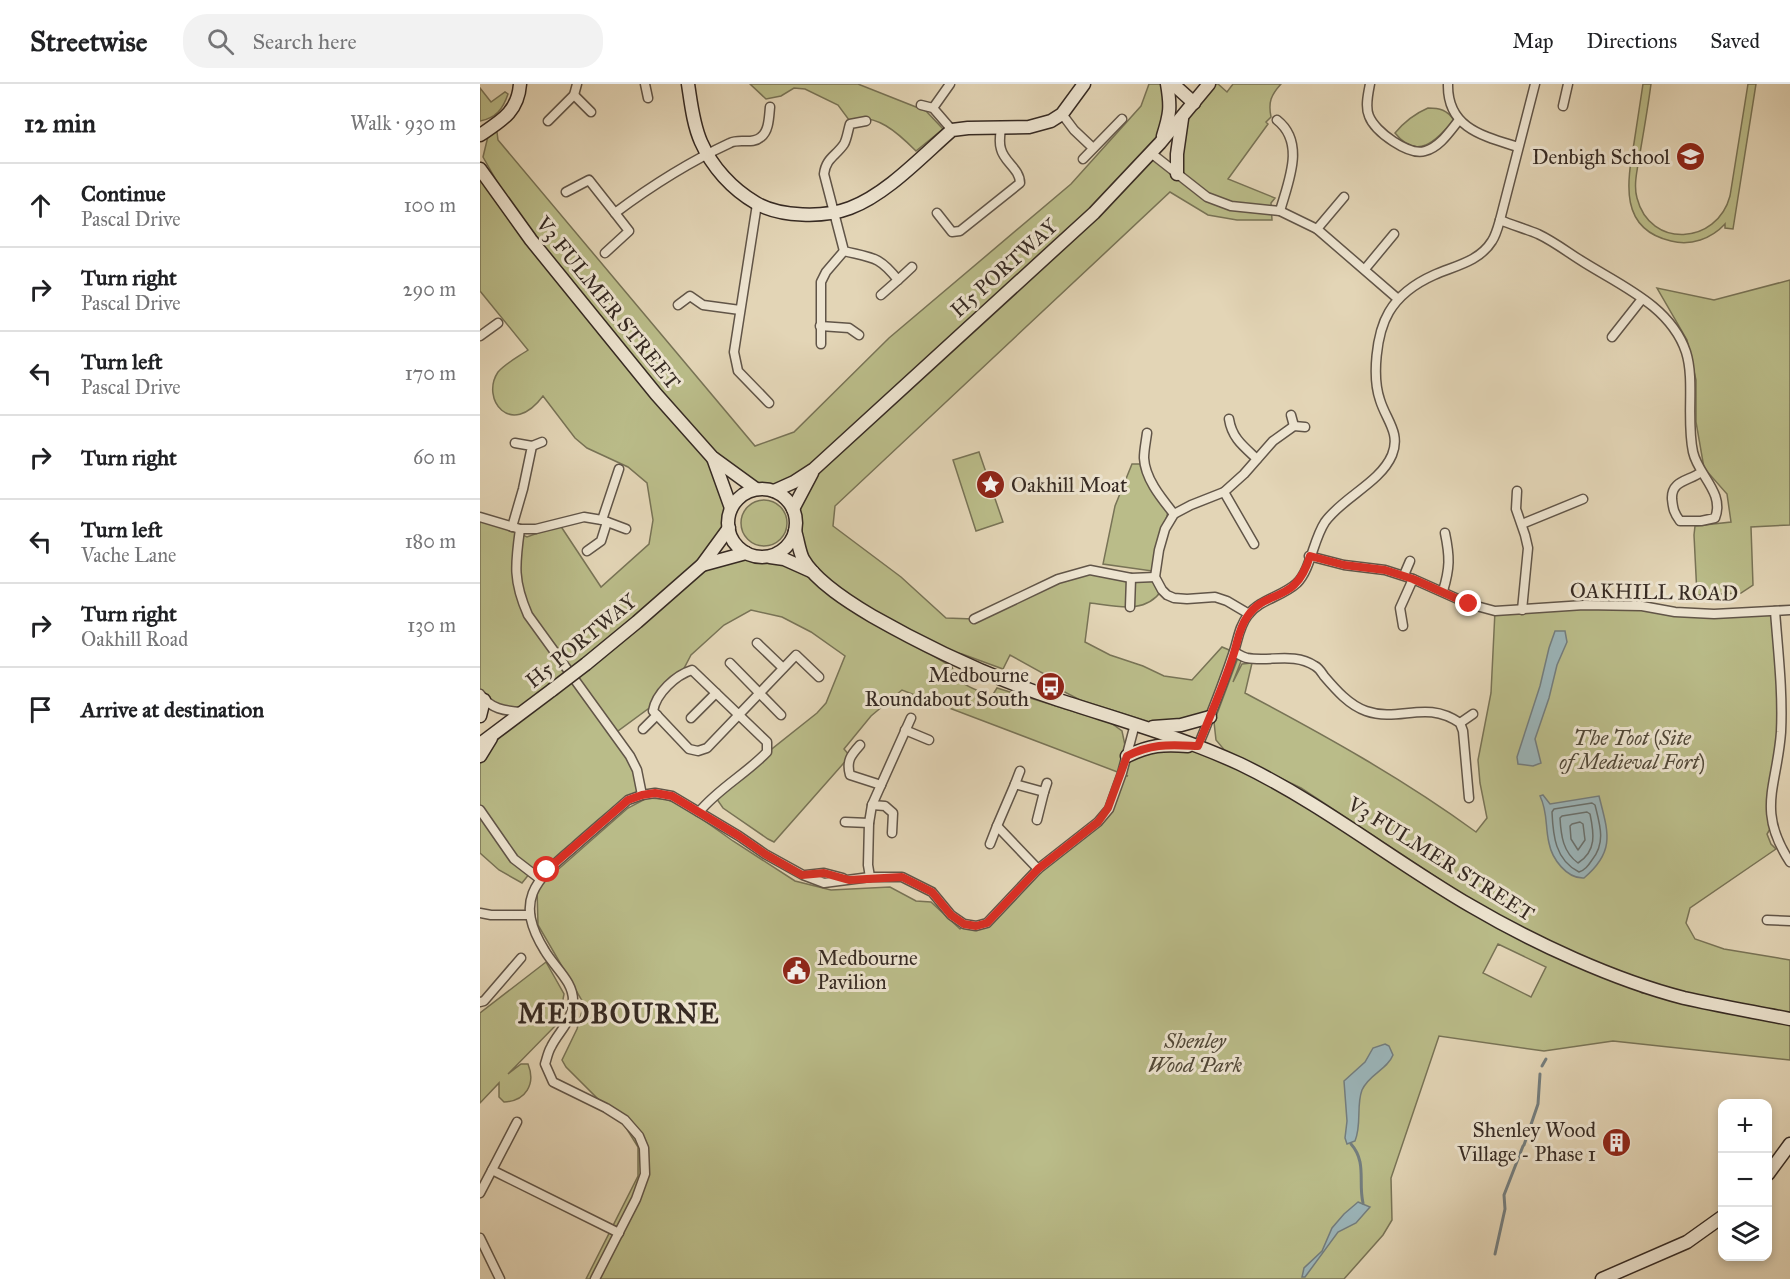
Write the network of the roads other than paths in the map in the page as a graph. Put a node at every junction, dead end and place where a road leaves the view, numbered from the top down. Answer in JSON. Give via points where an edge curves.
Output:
{"nodes":[{"id":1,"x":520,"y":84,"type":"edge"},
{"id":2,"x":577,"y":84,"type":"edge"},
{"id":3,"x":645,"y":84,"type":"edge"},
{"id":4,"x":688,"y":84,"type":"edge"},
{"id":5,"x":950,"y":84,"type":"edge"},
{"id":6,"x":1084,"y":84,"type":"edge"},
{"id":7,"x":1167,"y":84,"type":"edge"},
{"id":8,"x":1173,"y":84,"type":"edge"},
{"id":9,"x":1370,"y":84,"type":"edge"},
{"id":10,"x":1448,"y":84,"type":"edge"},
{"id":11,"x":1535,"y":84,"type":"edge"},
{"id":12,"x":1568,"y":84,"type":"edge"},
{"id":13,"x":1206,"y":88,"type":"edge"},
{"id":14,"x":574,"y":95,"type":"junction"},
{"id":15,"x":648,"y":98,"type":"dead end"},
{"id":16,"x":1194,"y":103,"type":"junction"},
{"id":17,"x":921,"y":105,"type":"dead end"},
{"id":18,"x":1563,"y":106,"type":"dead end"},
{"id":19,"x":770,"y":107,"type":"dead end"},
{"id":20,"x":933,"y":108,"type":"junction"},
{"id":21,"x":591,"y":112,"type":"dead end"},
{"id":22,"x":1062,"y":114,"type":"junction"},
{"id":23,"x":1182,"y":117,"type":"junction"},
{"id":24,"x":1122,"y":119,"type":"dead end"},
{"id":25,"x":1277,"y":120,"type":"dead end"},
{"id":26,"x":1459,"y":120,"type":"junction"},
{"id":27,"x":548,"y":121,"type":"dead end"},
{"id":28,"x":866,"y":121,"type":"dead end"},
{"id":29,"x":484,"y":129,"type":"edge"},
{"id":30,"x":1000,"y":129,"type":"junction"},
{"id":31,"x":952,"y":130,"type":"junction"},
{"id":32,"x":1160,"y":143,"type":"junction"},
{"id":33,"x":1518,"y":147,"type":"junction"},
{"id":34,"x":1093,"y":148,"type":"junction"},
{"id":35,"x":1151,"y":153,"type":"junction"},
{"id":36,"x":707,"y":154,"type":"junction"},
{"id":37,"x":1083,"y":159,"type":"dead end"},
{"id":38,"x":480,"y":169,"type":"edge"},
{"id":39,"x":1177,"y":174,"type":"junction"},
{"id":40,"x":566,"y":192,"type":"dead end"},
{"id":41,"x":1344,"y":197,"type":"dead end"},
{"id":42,"x":757,"y":204,"type":"junction"},
{"id":43,"x":1280,"y":211,"type":"junction"},
{"id":44,"x":615,"y":213,"type":"junction"},
{"id":45,"x":834,"y":213,"type":"junction"},
{"id":46,"x":937,"y":213,"type":"dead end"},
{"id":47,"x":1500,"y":220,"type":"junction"},
{"id":48,"x":1317,"y":229,"type":"junction"},
{"id":49,"x":1394,"y":234,"type":"dead end"},
{"id":50,"x":844,"y":251,"type":"junction"},
{"id":51,"x":605,"y":253,"type":"dead end"},
{"id":52,"x":912,"y":267,"type":"dead end"},
{"id":53,"x":1365,"y":270,"type":"junction"},
{"id":54,"x":898,"y":280,"type":"junction"},
{"id":55,"x":882,"y":295,"type":"dead end"},
{"id":56,"x":1642,"y":298,"type":"junction"},
{"id":57,"x":1398,"y":299,"type":"junction"},
{"id":58,"x":678,"y":305,"type":"dead end"},
{"id":59,"x":740,"y":310,"type":"junction"},
{"id":60,"x":498,"y":323,"type":"dead end"},
{"id":61,"x":820,"y":326,"type":"junction"},
{"id":62,"x":859,"y":335,"type":"dead end"},
{"id":63,"x":480,"y":336,"type":"edge"},
{"id":64,"x":1612,"y":337,"type":"dead end"},
{"id":65,"x":821,"y":344,"type":"dead end"},
{"id":66,"x":768,"y":403,"type":"dead end"},
{"id":67,"x":1291,"y":415,"type":"dead end"},
{"id":68,"x":1229,"y":419,"type":"dead end"},
{"id":69,"x":1294,"y":426,"type":"junction"},
{"id":70,"x":1305,"y":427,"type":"dead end"},
{"id":71,"x":1147,"y":433,"type":"dead end"},
{"id":72,"x":542,"y":442,"type":"dead end"},
{"id":73,"x":515,"y":443,"type":"dead end"},
{"id":74,"x":532,"y":446,"type":"junction"},
{"id":75,"x":712,"y":457,"type":"junction"},
{"id":76,"x":1257,"y":459,"type":"junction"},
{"id":77,"x":619,"y":469,"type":"dead end"},
{"id":78,"x":814,"y":469,"type":"junction"},
{"id":79,"x":1701,"y":472,"type":"junction"},
{"id":80,"x":756,"y":489,"type":"junction"},
{"id":81,"x":774,"y":491,"type":"junction"},
{"id":82,"x":1517,"y":491,"type":"dead end"},
{"id":83,"x":1224,"y":492,"type":"junction"},
{"id":84,"x":1582,"y":499,"type":"dead end"},
{"id":85,"x":731,"y":508,"type":"junction"},
{"id":86,"x":793,"y":509,"type":"junction"},
{"id":87,"x":1174,"y":514,"type":"junction"},
{"id":88,"x":480,"y":517,"type":"edge"},
{"id":89,"x":605,"y":521,"type":"junction"},
{"id":90,"x":1522,"y":524,"type":"junction"},
{"id":91,"x":516,"y":528,"type":"junction"},
{"id":92,"x":729,"y":528,"type":"junction"},
{"id":93,"x":626,"y":529,"type":"dead end"},
{"id":94,"x":795,"y":531,"type":"junction"},
{"id":95,"x":1445,"y":533,"type":"dead end"},
{"id":96,"x":1254,"y":544,"type":"dead end"},
{"id":97,"x":587,"y":551,"type":"dead end"},
{"id":98,"x":746,"y":553,"type":"junction"},
{"id":99,"x":768,"y":556,"type":"junction"},
{"id":100,"x":1310,"y":556,"type":"junction"},
{"id":101,"x":1410,"y":561,"type":"dead end"},
{"id":102,"x":702,"y":565,"type":"junction"},
{"id":103,"x":814,"y":573,"type":"junction"},
{"id":104,"x":1404,"y":575,"type":"junction"},
{"id":105,"x":1131,"y":578,"type":"junction"},
{"id":106,"x":1155,"y":578,"type":"junction"},
{"id":107,"x":1413,"y":579,"type":"junction"},
{"id":108,"x":1443,"y":591,"type":"junction"},
{"id":109,"x":1130,"y":608,"type":"dead end"},
{"id":110,"x":1522,"y":610,"type":"junction"},
{"id":111,"x":1790,"y":610,"type":"edge"},
{"id":112,"x":1775,"y":611,"type":"junction"},
{"id":113,"x":1249,"y":614,"type":"junction"},
{"id":114,"x":974,"y":619,"type":"dead end"},
{"id":115,"x":1403,"y":626,"type":"dead end"},
{"id":116,"x":757,"y":643,"type":"dead end"},
{"id":117,"x":1234,"y":652,"type":"junction"},
{"id":118,"x":730,"y":663,"type":"dead end"},
{"id":119,"x":783,"y":668,"type":"junction"},
{"id":120,"x":819,"y":677,"type":"dead end"},
{"id":121,"x":759,"y":692,"type":"junction"},
{"id":122,"x":716,"y":693,"type":"junction"},
{"id":123,"x":482,"y":697,"type":"edge"},
{"id":124,"x":523,"y":712,"type":"junction"},
{"id":125,"x":739,"y":713,"type":"junction"},
{"id":126,"x":1473,"y":714,"type":"dead end"},
{"id":127,"x":657,"y":715,"type":"junction"},
{"id":128,"x":781,"y":715,"type":"dead end"},
{"id":129,"x":480,"y":716,"type":"edge"},
{"id":130,"x":1210,"y":717,"type":"junction"},
{"id":131,"x":692,"y":718,"type":"dead end"},
{"id":132,"x":911,"y":718,"type":"dead end"},
{"id":133,"x":1460,"y":723,"type":"junction"},
{"id":134,"x":1135,"y":724,"type":"junction"},
{"id":135,"x":1149,"y":727,"type":"junction"},
{"id":136,"x":643,"y":729,"type":"dead end"},
{"id":137,"x":905,"y":730,"type":"junction"},
{"id":138,"x":493,"y":734,"type":"junction"},
{"id":139,"x":929,"y":740,"type":"dead end"},
{"id":140,"x":480,"y":744,"type":"edge"},
{"id":141,"x":860,"y":745,"type":"dead end"},
{"id":142,"x":1198,"y":746,"type":"junction"},
{"id":143,"x":480,"y":756,"type":"edge"},
{"id":144,"x":1127,"y":756,"type":"junction"},
{"id":145,"x":1020,"y":771,"type":"dead end"},
{"id":146,"x":881,"y":784,"type":"junction"},
{"id":147,"x":1015,"y":784,"type":"junction"},
{"id":148,"x":642,"y":795,"type":"junction"},
{"id":149,"x":1468,"y":798,"type":"dead end"},
{"id":150,"x":872,"y":806,"type":"junction"},
{"id":151,"x":480,"y":810,"type":"edge"},
{"id":152,"x":699,"y":812,"type":"junction"},
{"id":153,"x":1037,"y":820,"type":"dead end"},
{"id":154,"x":845,"y":822,"type":"dead end"},
{"id":155,"x":869,"y":823,"type":"junction"},
{"id":156,"x":997,"y":826,"type":"junction"},
{"id":157,"x":892,"y":833,"type":"dead end"},
{"id":158,"x":990,"y":844,"type":"dead end"},
{"id":159,"x":1790,"y":862,"type":"edge"},
{"id":160,"x":1038,"y":869,"type":"junction"},
{"id":161,"x":870,"y":877,"type":"junction"},
{"id":162,"x":540,"y":879,"type":"junction"},
{"id":163,"x":480,"y":913,"type":"edge"},
{"id":164,"x":530,"y":915,"type":"junction"},
{"id":165,"x":1767,"y":920,"type":"dead end"},
{"id":166,"x":1790,"y":921,"type":"edge"},
{"id":167,"x":521,"y":958,"type":"dead end"},
{"id":168,"x":480,"y":1002,"type":"edge"},
{"id":169,"x":1790,"y":1019,"type":"edge"},
{"id":170,"x":517,"y":1122,"type":"dead end"},
{"id":171,"x":1790,"y":1144,"type":"edge"},
{"id":172,"x":1772,"y":1167,"type":"edge"},
{"id":173,"x":492,"y":1170,"type":"junction"},
{"id":174,"x":480,"y":1193,"type":"edge"},
{"id":175,"x":1718,"y":1220,"type":"edge"},
{"id":176,"x":619,"y":1233,"type":"junction"},
{"id":177,"x":480,"y":1238,"type":"edge"},
{"id":178,"x":1620,"y":1276,"type":"edge"},
{"id":179,"x":500,"y":1279,"type":"edge"},
{"id":180,"x":595,"y":1279,"type":"edge"},
{"id":181,"x":1602,"y":1279,"type":"edge"}],
"edges":[{"from":1,"to":29,"type":"street","via":[[519,98],[510,113]]},
{"from":2,"to":14,"type":"street"},
{"from":3,"to":15,"type":"street"},
{"from":4,"to":36,"type":"street","via":[[694,119]]},
{"from":5,"to":20,"type":"street"},
{"from":6,"to":22,"type":"street"},
{"from":7,"to":32,"type":"street","via":[[1171,99]]},
{"from":8,"to":16,"type":"street"},
{"from":9,"to":26,"type":"street","via":[[1368,116],[1376,127],[1406,149],[1417,153],[1436,146]]},
{"from":10,"to":26,"type":"street","via":[[1448,96]]},
{"from":11,"to":33,"type":"street"},
{"from":12,"to":18,"type":"street"},
{"from":13,"to":16,"type":"street","name":"H5 PORTWAY"},
{"from":14,"to":21,"type":"street"},
{"from":14,"to":27,"type":"street"},
{"from":16,"to":23,"type":"street","name":"H5 PORTWAY"},
{"from":17,"to":20,"type":"street"},
{"from":19,"to":36,"type":"street","via":[[764,136],[754,142],[734,141]]},
{"from":20,"to":31,"type":"street"},
{"from":22,"to":30,"type":"street","via":[[1029,127]]},
{"from":22,"to":34,"type":"street"},
{"from":23,"to":32,"type":"street","name":"H5 PORTWAY"},
{"from":23,"to":39,"type":"street"},
{"from":24,"to":34,"type":"street"},
{"from":25,"to":43,"type":"street","via":[[1287,131],[1293,153]]},
{"from":26,"to":33,"type":"street","via":[[1471,130]]},
{"from":28,"to":45,"type":"street","via":[[850,124],[845,144],[828,159],[824,174]]},
{"from":30,"to":31,"type":"street"},
{"from":30,"to":46,"type":"street","via":[[1000,148],[1020,176],[1020,183],[960,231],[952,232]]},
{"from":31,"to":45,"type":"street","via":[[876,194]]},
{"from":32,"to":35,"type":"street","name":"H5 PORTWAY"},
{"from":33,"to":47,"type":"street"},
{"from":34,"to":37,"type":"street"},
{"from":35,"to":39,"type":"street"},
{"from":35,"to":78,"type":"street","name":"H5 PORTWAY","via":[[1094,213]]},
{"from":36,"to":42,"type":"street","via":[[724,178]]},
{"from":36,"to":44,"type":"street","via":[[652,185]]},
{"from":38,"to":75,"type":"street","name":"V3 FULMER STREET","via":[[538,250]]},
{"from":39,"to":43,"type":"street","via":[[1207,197],[1231,206]]},
{"from":40,"to":44,"type":"street","via":[[589,180]]},
{"from":41,"to":48,"type":"street"},
{"from":42,"to":45,"type":"street","via":[[784,212]]},
{"from":42,"to":59,"type":"street"},
{"from":43,"to":48,"type":"street"},
{"from":44,"to":51,"type":"street","via":[[629,231]]},
{"from":45,"to":50,"type":"street"},
{"from":47,"to":56,"type":"street","via":[[1539,234]]},
{"from":47,"to":57,"type":"street","via":[[1492,242],[1471,261],[1418,284]]},
{"from":48,"to":53,"type":"street"},
{"from":49,"to":53,"type":"street"},
{"from":50,"to":54,"type":"street","via":[[876,258]]},
{"from":50,"to":61,"type":"street","via":[[821,282]]},
{"from":52,"to":54,"type":"street"},
{"from":53,"to":57,"type":"street"},
{"from":54,"to":55,"type":"street"},
{"from":56,"to":64,"type":"street"},
{"from":56,"to":79,"type":"street","via":[[1668,320],[1686,352],[1691,443]]},
{"from":57,"to":100,"type":"street","via":[[1382,330],[1376,370],[1380,401],[1394,431],[1395,448],[1378,475],[1344,501],[1324,524]]},
{"from":58,"to":59,"type":"street","via":[[690,296],[703,305]]},
{"from":59,"to":66,"type":"street","via":[[734,352],[738,371]]},
{"from":60,"to":63,"type":"street"},
{"from":61,"to":62,"type":"street","via":[[849,328]]},
{"from":61,"to":65,"type":"street"},
{"from":67,"to":69,"type":"street"},
{"from":68,"to":76,"type":"street","via":[[1237,441]]},
{"from":69,"to":70,"type":"street"},
{"from":69,"to":76,"type":"street"},
{"from":71,"to":87,"type":"street","via":[[1144,459],[1148,473]]},
{"from":72,"to":74,"type":"street"},
{"from":73,"to":74,"type":"street"},
{"from":74,"to":91,"type":"street"},
{"from":75,"to":80,"type":"street","name":"V3 FULMER STREET"},
{"from":75,"to":85,"type":"street","name":"V3 FULMER STREET"},
{"from":76,"to":83,"type":"street"},
{"from":77,"to":89,"type":"street"},
{"from":78,"to":81,"type":"street","name":"H5 PORTWAY"},
{"from":78,"to":86,"type":"street","name":"H5 PORTWAY"},
{"from":79,"to":79,"type":"street","via":[[1716,497],[1717,511],[1714,518],[1680,521],[1673,512],[1672,493],[1676,486]]},
{"from":80,"to":81,"type":"street"},
{"from":80,"to":85,"type":"street"},
{"from":81,"to":86,"type":"street"},
{"from":82,"to":90,"type":"street","via":[[1516,509]]},
{"from":83,"to":87,"type":"street"},
{"from":83,"to":96,"type":"street"},
{"from":84,"to":90,"type":"street"},
{"from":85,"to":92,"type":"street"},
{"from":86,"to":94,"type":"street"},
{"from":87,"to":106,"type":"street","via":[[1165,529]]},
{"from":88,"to":91,"type":"street"},
{"from":89,"to":91,"type":"street","via":[[584,517],[536,529]]},
{"from":89,"to":93,"type":"street"},
{"from":89,"to":97,"type":"street","via":[[601,541]]},
{"from":90,"to":110,"type":"street","via":[[1528,548]]},
{"from":91,"to":148,"type":"street","via":[[515,573],[528,615],[630,756]]},
{"from":92,"to":98,"type":"street","via":[[738,547]]},
{"from":92,"to":102,"type":"street","name":"H5 PORTWAY"},
{"from":94,"to":99,"type":"street","via":[[785,548]]},
{"from":94,"to":103,"type":"street","via":[[803,558]]},
{"from":95,"to":108,"type":"street","via":[[1450,556]]},
{"from":98,"to":99,"type":"street"},
{"from":98,"to":102,"type":"street","name":"H5 PORTWAY"},
{"from":99,"to":103,"type":"street"},
{"from":100,"to":104,"type":"street","name":"OAKHILL ROAD"},
{"from":100,"to":113,"type":"street","via":[[1300,581]]},
{"from":101,"to":104,"type":"street"},
{"from":102,"to":124,"type":"street","name":"H5 PORTWAY","bridge":true},
{"from":103,"to":134,"type":"street","via":[[864,611],[959,662]]},
{"from":104,"to":107,"type":"street","name":"OAKHILL ROAD"},
{"from":105,"to":106,"type":"street"},
{"from":105,"to":109,"type":"street"},
{"from":105,"to":114,"type":"street","via":[[1090,570],[1058,579]]},
{"from":106,"to":113,"type":"street","via":[[1162,591],[1174,598],[1215,597]]},
{"from":107,"to":108,"type":"street","name":"OAKHILL ROAD"},
{"from":107,"to":115,"type":"street","via":[[1400,608]]},
{"from":108,"to":110,"type":"street","name":"OAKHILL ROAD","via":[[1495,611]]},
{"from":110,"to":112,"type":"street","name":"OAKHILL ROAD","via":[[1584,605],[1642,606],[1697,613]]},
{"from":111,"to":112,"type":"street","name":"OAKHILL ROAD"},
{"from":112,"to":159,"type":"street","via":[[1781,732],[1772,783],[1771,821]]},
{"from":113,"to":117,"type":"street","via":[[1241,626]]},
{"from":116,"to":119,"type":"street"},
{"from":117,"to":130,"type":"street"},
{"from":117,"to":133,"type":"street","via":[[1247,658],[1293,658],[1316,666],[1338,692],[1368,712],[1438,712]]},
{"from":118,"to":121,"type":"street"},
{"from":119,"to":120,"type":"street","via":[[796,655]]},
{"from":119,"to":121,"type":"street"},
{"from":121,"to":125,"type":"street"},
{"from":121,"to":128,"type":"street"},
{"from":122,"to":125,"type":"street"},
{"from":122,"to":127,"type":"street","via":[[692,670],[681,674],[655,703],[653,711]]},
{"from":122,"to":131,"type":"street"},
{"from":123,"to":124,"type":"street","via":[[502,711]]},
{"from":123,"to":129,"type":"street"},
{"from":124,"to":138,"type":"street","name":"H5 PORTWAY"},
{"from":125,"to":127,"type":"street","via":[[707,748],[698,751],[689,748]]},
{"from":125,"to":152,"type":"street","via":[[767,742],[767,752]]},
{"from":126,"to":133,"type":"street"},
{"from":127,"to":136,"type":"street"},
{"from":130,"to":135,"type":"street","via":[[1181,725]]},
{"from":130,"to":142,"type":"street"},
{"from":132,"to":137,"type":"street"},
{"from":133,"to":149,"type":"street"},
{"from":134,"to":135,"type":"street"},
{"from":134,"to":144,"type":"street"},
{"from":135,"to":142,"type":"street","name":"V3 FULMER STREET"},
{"from":137,"to":139,"type":"street"},
{"from":137,"to":146,"type":"street"},
{"from":138,"to":140,"type":"street","name":"H5 PORTWAY"},
{"from":138,"to":143,"type":"street"},
{"from":141,"to":146,"type":"street","via":[[850,756],[850,775]]},
{"from":142,"to":144,"type":"street","via":[[1160,744]]},
{"from":142,"to":169,"type":"street","name":"V3 FULMER STREET","via":[[1312,802],[1472,907],[1539,942],[1617,976],[1684,998]]},
{"from":144,"to":160,"type":"street","via":[[1108,808],[1098,822]]},
{"from":145,"to":147,"type":"street"},
{"from":146,"to":150,"type":"street"},
{"from":147,"to":153,"type":"street","via":[[1045,787]]},
{"from":147,"to":156,"type":"street"},
{"from":148,"to":152,"type":"street","via":[[672,796]]},
{"from":148,"to":162,"type":"street","via":[[628,800]]},
{"from":150,"to":155,"type":"street"},
{"from":150,"to":157,"type":"street","via":[[885,806],[893,813]]},
{"from":151,"to":162,"type":"street","via":[[514,859]]},
{"from":152,"to":161,"type":"street","via":[[765,854],[824,884]]},
{"from":154,"to":155,"type":"street"},
{"from":155,"to":161,"type":"street"},
{"from":156,"to":158,"type":"street"},
{"from":156,"to":160,"type":"street"},
{"from":160,"to":161,"type":"street","via":[[987,923],[976,926],[964,924],[951,915],[932,892],[916,882],[896,876]]},
{"from":162,"to":164,"type":"street","via":[[531,898]]},
{"from":163,"to":164,"type":"street"},
{"from":164,"to":176,"type":"street","via":[[536,937],[570,986],[573,1003],[568,1023],[551,1046],[544,1064],[554,1082],[625,1120],[644,1148],[645,1174]]},
{"from":165,"to":166,"type":"street"},
{"from":167,"to":168,"type":"street"},
{"from":170,"to":173,"type":"street"},
{"from":171,"to":172,"type":"street"},
{"from":173,"to":174,"type":"street"},
{"from":173,"to":176,"type":"street"},
{"from":175,"to":178,"type":"street","via":[[1687,1242]]},
{"from":176,"to":180,"type":"street"},
{"from":177,"to":179,"type":"street"},
{"from":178,"to":181,"type":"street"}]}
